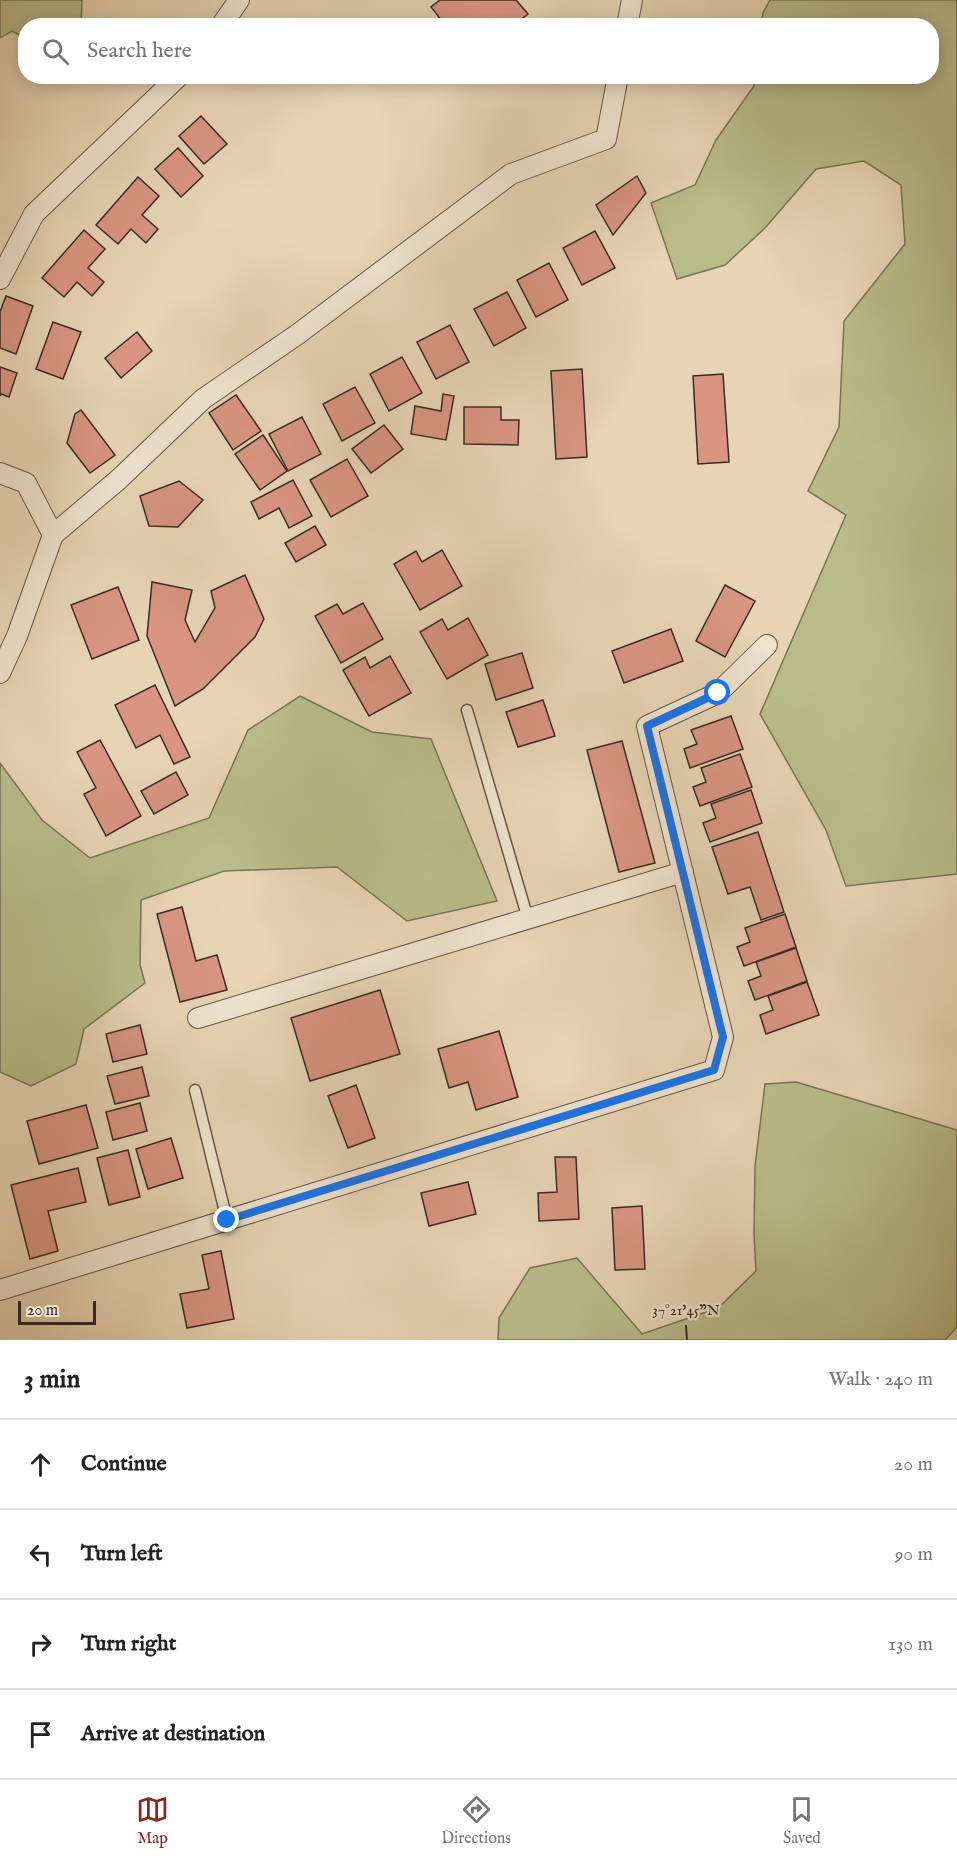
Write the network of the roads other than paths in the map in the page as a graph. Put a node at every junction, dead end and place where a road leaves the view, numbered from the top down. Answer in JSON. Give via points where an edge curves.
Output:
{"nodes":[{"id":1,"x":239,"y":0,"type":"edge"},
{"id":2,"x":632,"y":0,"type":"edge"},
{"id":3,"x":227,"y":18,"type":"edge"},
{"id":4,"x":629,"y":18,"type":"edge"},
{"id":5,"x":171,"y":84,"type":"edge"},
{"id":6,"x":616,"y":84,"type":"edge"},
{"id":7,"x":0,"y":279,"type":"edge"},
{"id":8,"x":0,"y":472,"type":"edge"},
{"id":9,"x":53,"y":535,"type":"junction"},
{"id":10,"x":767,"y":645,"type":"dead end"},
{"id":11,"x":0,"y":673,"type":"edge"},
{"id":12,"x":467,"y":710,"type":"dead end"},
{"id":13,"x":683,"y":872,"type":"junction"},
{"id":14,"x":528,"y":919,"type":"junction"},
{"id":15,"x":198,"y":1018,"type":"dead end"},
{"id":16,"x":195,"y":1090,"type":"dead end"},
{"id":17,"x":227,"y":1220,"type":"junction"},
{"id":18,"x":0,"y":1290,"type":"edge"}],
"edges":[{"from":1,"to":3,"type":"street"},
{"from":2,"to":4,"type":"street"},
{"from":5,"to":7,"type":"street","via":[[34,214]]},
{"from":6,"to":9,"type":"street","via":[[606,139],[511,174],[298,334],[203,399]]},
{"from":8,"to":9,"type":"street","via":[[26,483]]},
{"from":9,"to":11,"type":"street"},
{"from":10,"to":13,"type":"street","via":[[718,693],[647,726]]},
{"from":12,"to":14,"type":"lane"},
{"from":13,"to":14,"type":"street"},
{"from":13,"to":17,"type":"street","via":[[723,1037],[714,1070]]},
{"from":14,"to":15,"type":"street"},
{"from":16,"to":17,"type":"lane"},
{"from":17,"to":18,"type":"street"}]}
